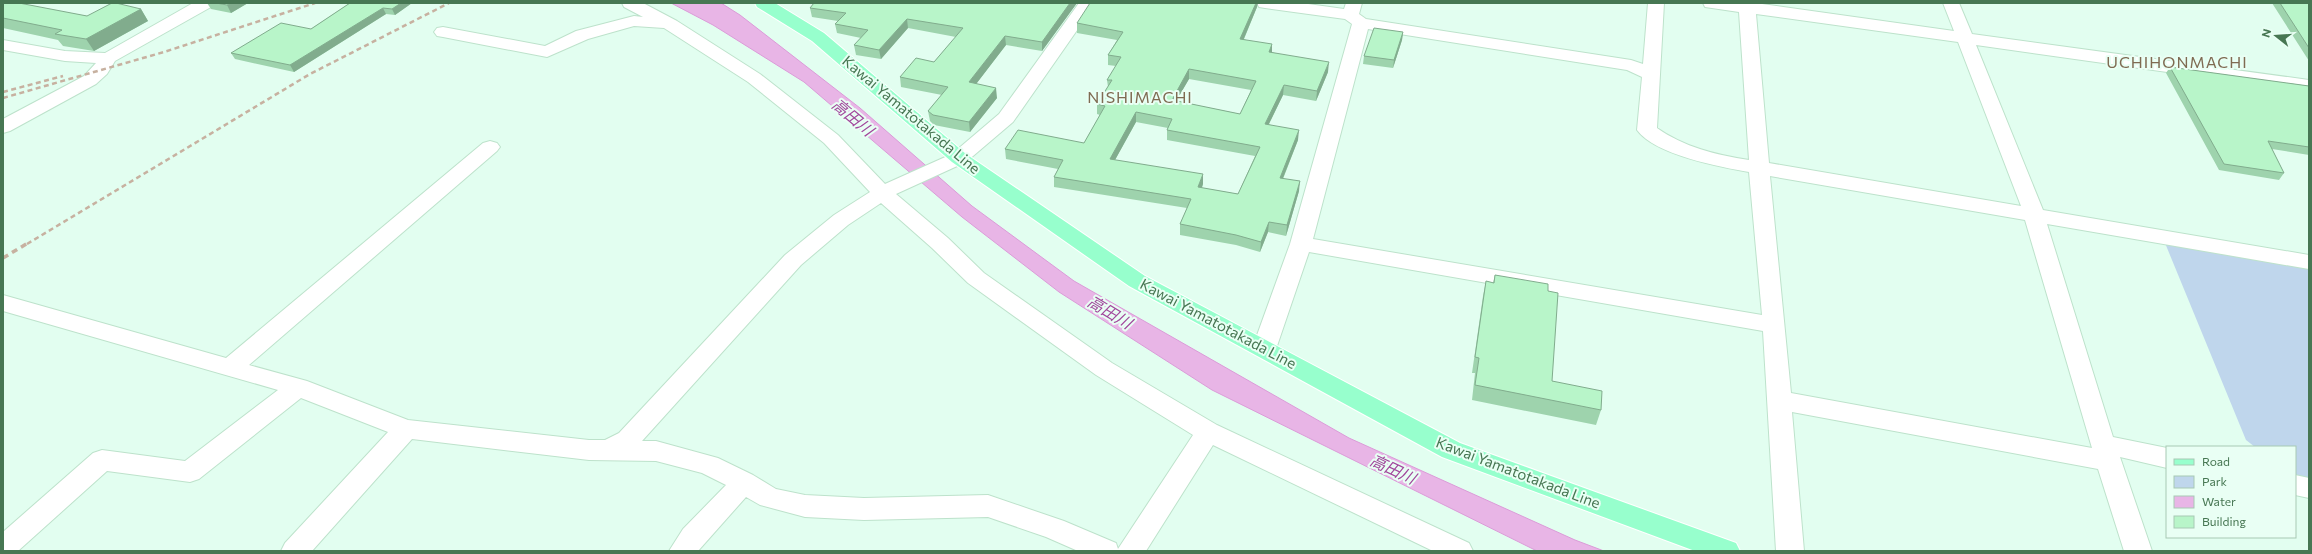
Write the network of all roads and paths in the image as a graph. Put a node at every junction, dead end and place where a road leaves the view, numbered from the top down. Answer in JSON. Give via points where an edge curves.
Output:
{"nodes":[{"id":1,"x":205,"y":3,"type":"edge"},
{"id":2,"x":630,"y":3,"type":"edge"},
{"id":3,"x":763,"y":3,"type":"edge"},
{"id":4,"x":1088,"y":3,"type":"edge"},
{"id":5,"x":1265,"y":3,"type":"edge"},
{"id":6,"x":1656,"y":3,"type":"edge"},
{"id":7,"x":1711,"y":3,"type":"edge"},
{"id":8,"x":1951,"y":3,"type":"edge"},
{"id":9,"x":1747,"y":5,"type":"edge"},
{"id":10,"x":1355,"y":14,"type":"edge"},
{"id":11,"x":671,"y":25,"type":"junction"},
{"id":12,"x":442,"y":32,"type":"dead end"},
{"id":13,"x":1964,"y":37,"type":"junction"},
{"id":14,"x":3,"y":45,"type":"edge"},
{"id":15,"x":108,"y":58,"type":"junction"},
{"id":16,"x":1651,"y":74,"type":"junction"},
{"id":17,"x":2309,"y":86,"type":"edge"},
{"id":18,"x":3,"y":127,"type":"edge"},
{"id":19,"x":490,"y":147,"type":"dead end"},
{"id":20,"x":953,"y":160,"type":"junction"},
{"id":21,"x":1759,"y":168,"type":"junction"},
{"id":22,"x":882,"y":193,"type":"junction"},
{"id":23,"x":2034,"y":214,"type":"junction"},
{"id":24,"x":1301,"y":244,"type":"junction"},
{"id":25,"x":2309,"y":262,"type":"edge"},
{"id":26,"x":4,"y":303,"type":"edge"},
{"id":27,"x":1774,"y":324,"type":"junction"},
{"id":28,"x":1264,"y":349,"type":"junction"},
{"id":29,"x":230,"y":368,"type":"junction"},
{"id":30,"x":298,"y":387,"type":"junction"},
{"id":31,"x":1779,"y":400,"type":"junction"},
{"id":32,"x":406,"y":429,"type":"junction"},
{"id":33,"x":1208,"y":432,"type":"junction"},
{"id":34,"x":608,"y":450,"type":"junction"},
{"id":35,"x":2106,"y":452,"type":"junction"},
{"id":36,"x":2166,"y":458,"type":"edge"},
{"id":37,"x":744,"y":482,"type":"junction"},
{"id":38,"x":2296,"y":485,"type":"edge"},
{"id":39,"x":2309,"y":488,"type":"edge"},
{"id":40,"x":3,"y":548,"type":"edge"},
{"id":41,"x":296,"y":551,"type":"edge"},
{"id":42,"x":683,"y":551,"type":"edge"},
{"id":43,"x":1106,"y":551,"type":"edge"},
{"id":44,"x":1131,"y":551,"type":"edge"},
{"id":45,"x":1459,"y":551,"type":"edge"},
{"id":46,"x":1726,"y":551,"type":"edge"},
{"id":47,"x":1790,"y":551,"type":"edge"},
{"id":48,"x":2138,"y":551,"type":"edge"}],
"edges":[{"from":1,"to":15,"type":"street"},
{"from":2,"to":11,"type":"street"},
{"from":3,"to":20,"type":"main road","name":"Kawai Yamatotakada Line","via":[[818,37]]},
{"from":4,"to":20,"type":"street","via":[[1006,118]]},
{"from":5,"to":10,"type":"street"},
{"from":6,"to":16,"type":"street"},
{"from":7,"to":9,"type":"street"},
{"from":8,"to":13,"type":"street"},
{"from":9,"to":13,"type":"street"},
{"from":9,"to":21,"type":"street"},
{"from":10,"to":16,"type":"street","via":[[1631,65]]},
{"from":10,"to":24,"type":"street"},
{"from":11,"to":12,"type":"street","via":[[634,21],[582,35],[547,52]]},
{"from":11,"to":22,"type":"street","via":[[754,78],[831,139]]},
{"from":13,"to":17,"type":"street"},
{"from":13,"to":23,"type":"street"},
{"from":14,"to":15,"type":"street","via":[[65,56]]},
{"from":15,"to":18,"type":"street","via":[[101,70],[90,80]]},
{"from":16,"to":21,"type":"street","via":[[1647,130],[1664,142],[1713,160]]},
{"from":19,"to":29,"type":"street"},
{"from":20,"to":22,"type":"street"},
{"from":20,"to":28,"type":"main road","name":"Kawai Yamatotakada Line","via":[[1137,280]]},
{"from":21,"to":23,"type":"street"},
{"from":21,"to":27,"type":"street"},
{"from":22,"to":33,"type":"street","via":[[976,278],[1104,369]]},
{"from":22,"to":34,"type":"street","via":[[841,220],[793,260],[628,440]]},
{"from":23,"to":25,"type":"street"},
{"from":23,"to":35,"type":"street"},
{"from":24,"to":27,"type":"street"},
{"from":24,"to":28,"type":"street"},
{"from":26,"to":29,"type":"street"},
{"from":27,"to":31,"type":"street"},
{"from":28,"to":46,"type":"main road","name":"Kawai Yamatotakada Line","via":[[1451,450]]},
{"from":29,"to":30,"type":"street"},
{"from":30,"to":32,"type":"street"},
{"from":30,"to":40,"type":"street","via":[[190,472],[102,460]]},
{"from":31,"to":35,"type":"street"},
{"from":31,"to":47,"type":"street"},
{"from":32,"to":34,"type":"street"},
{"from":32,"to":41,"type":"street"},
{"from":33,"to":44,"type":"street"},
{"from":33,"to":45,"type":"street"},
{"from":34,"to":37,"type":"street","via":[[656,451],[709,465]]},
{"from":35,"to":36,"type":"street"},
{"from":35,"to":48,"type":"street"},
{"from":37,"to":42,"type":"street"},
{"from":37,"to":43,"type":"street","via":[[769,498],[805,506],[864,509],[988,506],[1055,529]]},
{"from":38,"to":39,"type":"street"}]}
